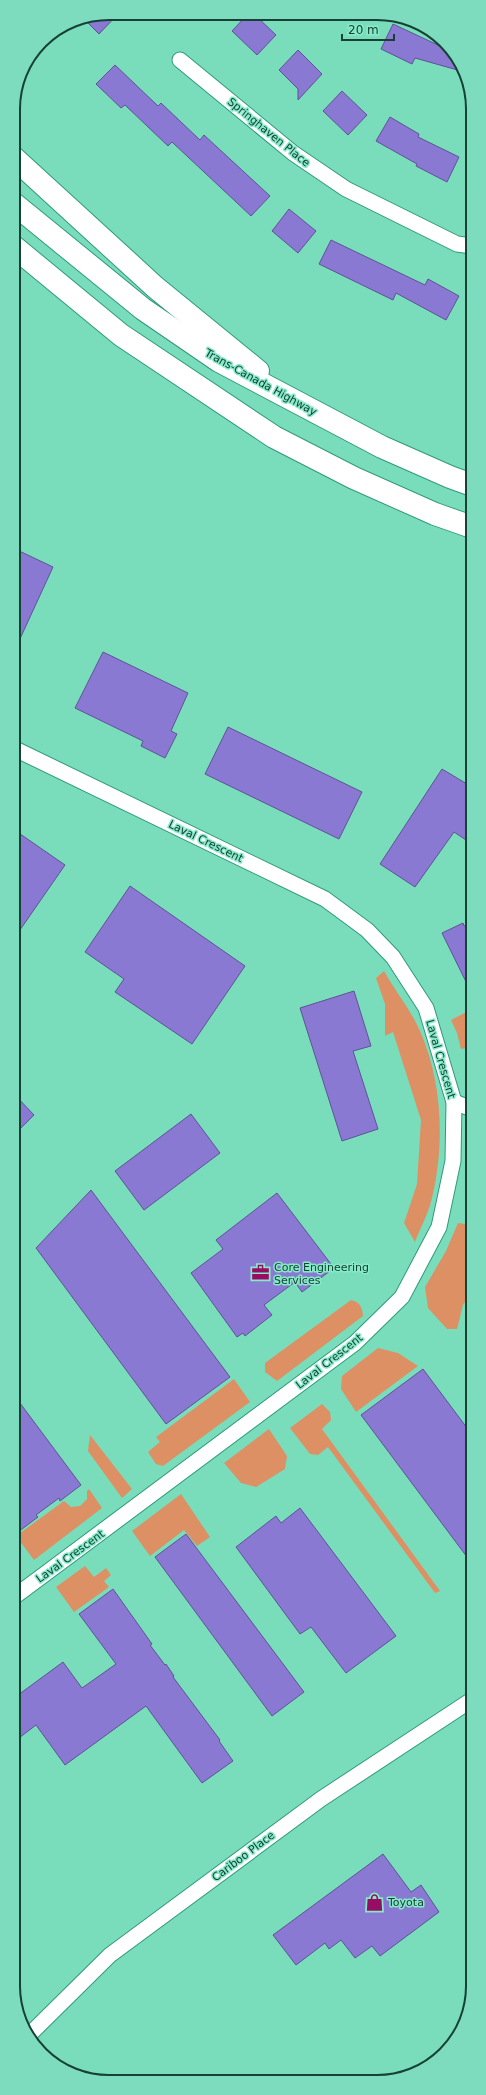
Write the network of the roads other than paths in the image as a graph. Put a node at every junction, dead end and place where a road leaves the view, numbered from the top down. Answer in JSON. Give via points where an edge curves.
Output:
{"nodes":[{"id":1,"x":180,"y":60,"type":"dead end"},
{"id":2,"x":20,"y":163,"type":"edge"},
{"id":3,"x":20,"y":209,"type":"edge"},
{"id":4,"x":466,"y":245,"type":"edge"},
{"id":5,"x":20,"y":252,"type":"edge"},
{"id":6,"x":298,"y":404,"type":"junction"},
{"id":7,"x":466,"y":483,"type":"edge"},
{"id":8,"x":466,"y":525,"type":"edge"},
{"id":9,"x":20,"y":751,"type":"edge"},
{"id":10,"x":454,"y":1102,"type":"junction"},
{"id":11,"x":466,"y":1107,"type":"edge"},
{"id":12,"x":20,"y":1593,"type":"edge"},
{"id":13,"x":466,"y":1704,"type":"edge"},
{"id":14,"x":33,"y":2031,"type":"edge"}],
"edges":[{"from":1,"to":4,"type":"street","name":"Springhaven Place","via":[[293,154],[346,189],[456,244]]},
{"from":2,"to":6,"type":"highway","via":[[155,287]]},
{"from":3,"to":6,"type":"highway","name":"Trans-Canada Highway","via":[[143,309],[219,360]]},
{"from":5,"to":8,"type":"highway","via":[[121,335],[274,437],[354,478]]},
{"from":6,"to":7,"type":"highway","name":"Trans-Canada Highway","via":[[382,447]]},
{"from":9,"to":10,"type":"street","name":"Laval Crescent","via":[[325,899],[367,930],[393,957],[426,1008]]},
{"from":10,"to":11,"type":"street"},
{"from":10,"to":12,"type":"street","name":"Laval Crescent","via":[[453,1161],[438,1227],[402,1297],[356,1343]]},
{"from":13,"to":14,"type":"street","name":"Cariboo Place","via":[[321,1798],[110,1955]]}]}
